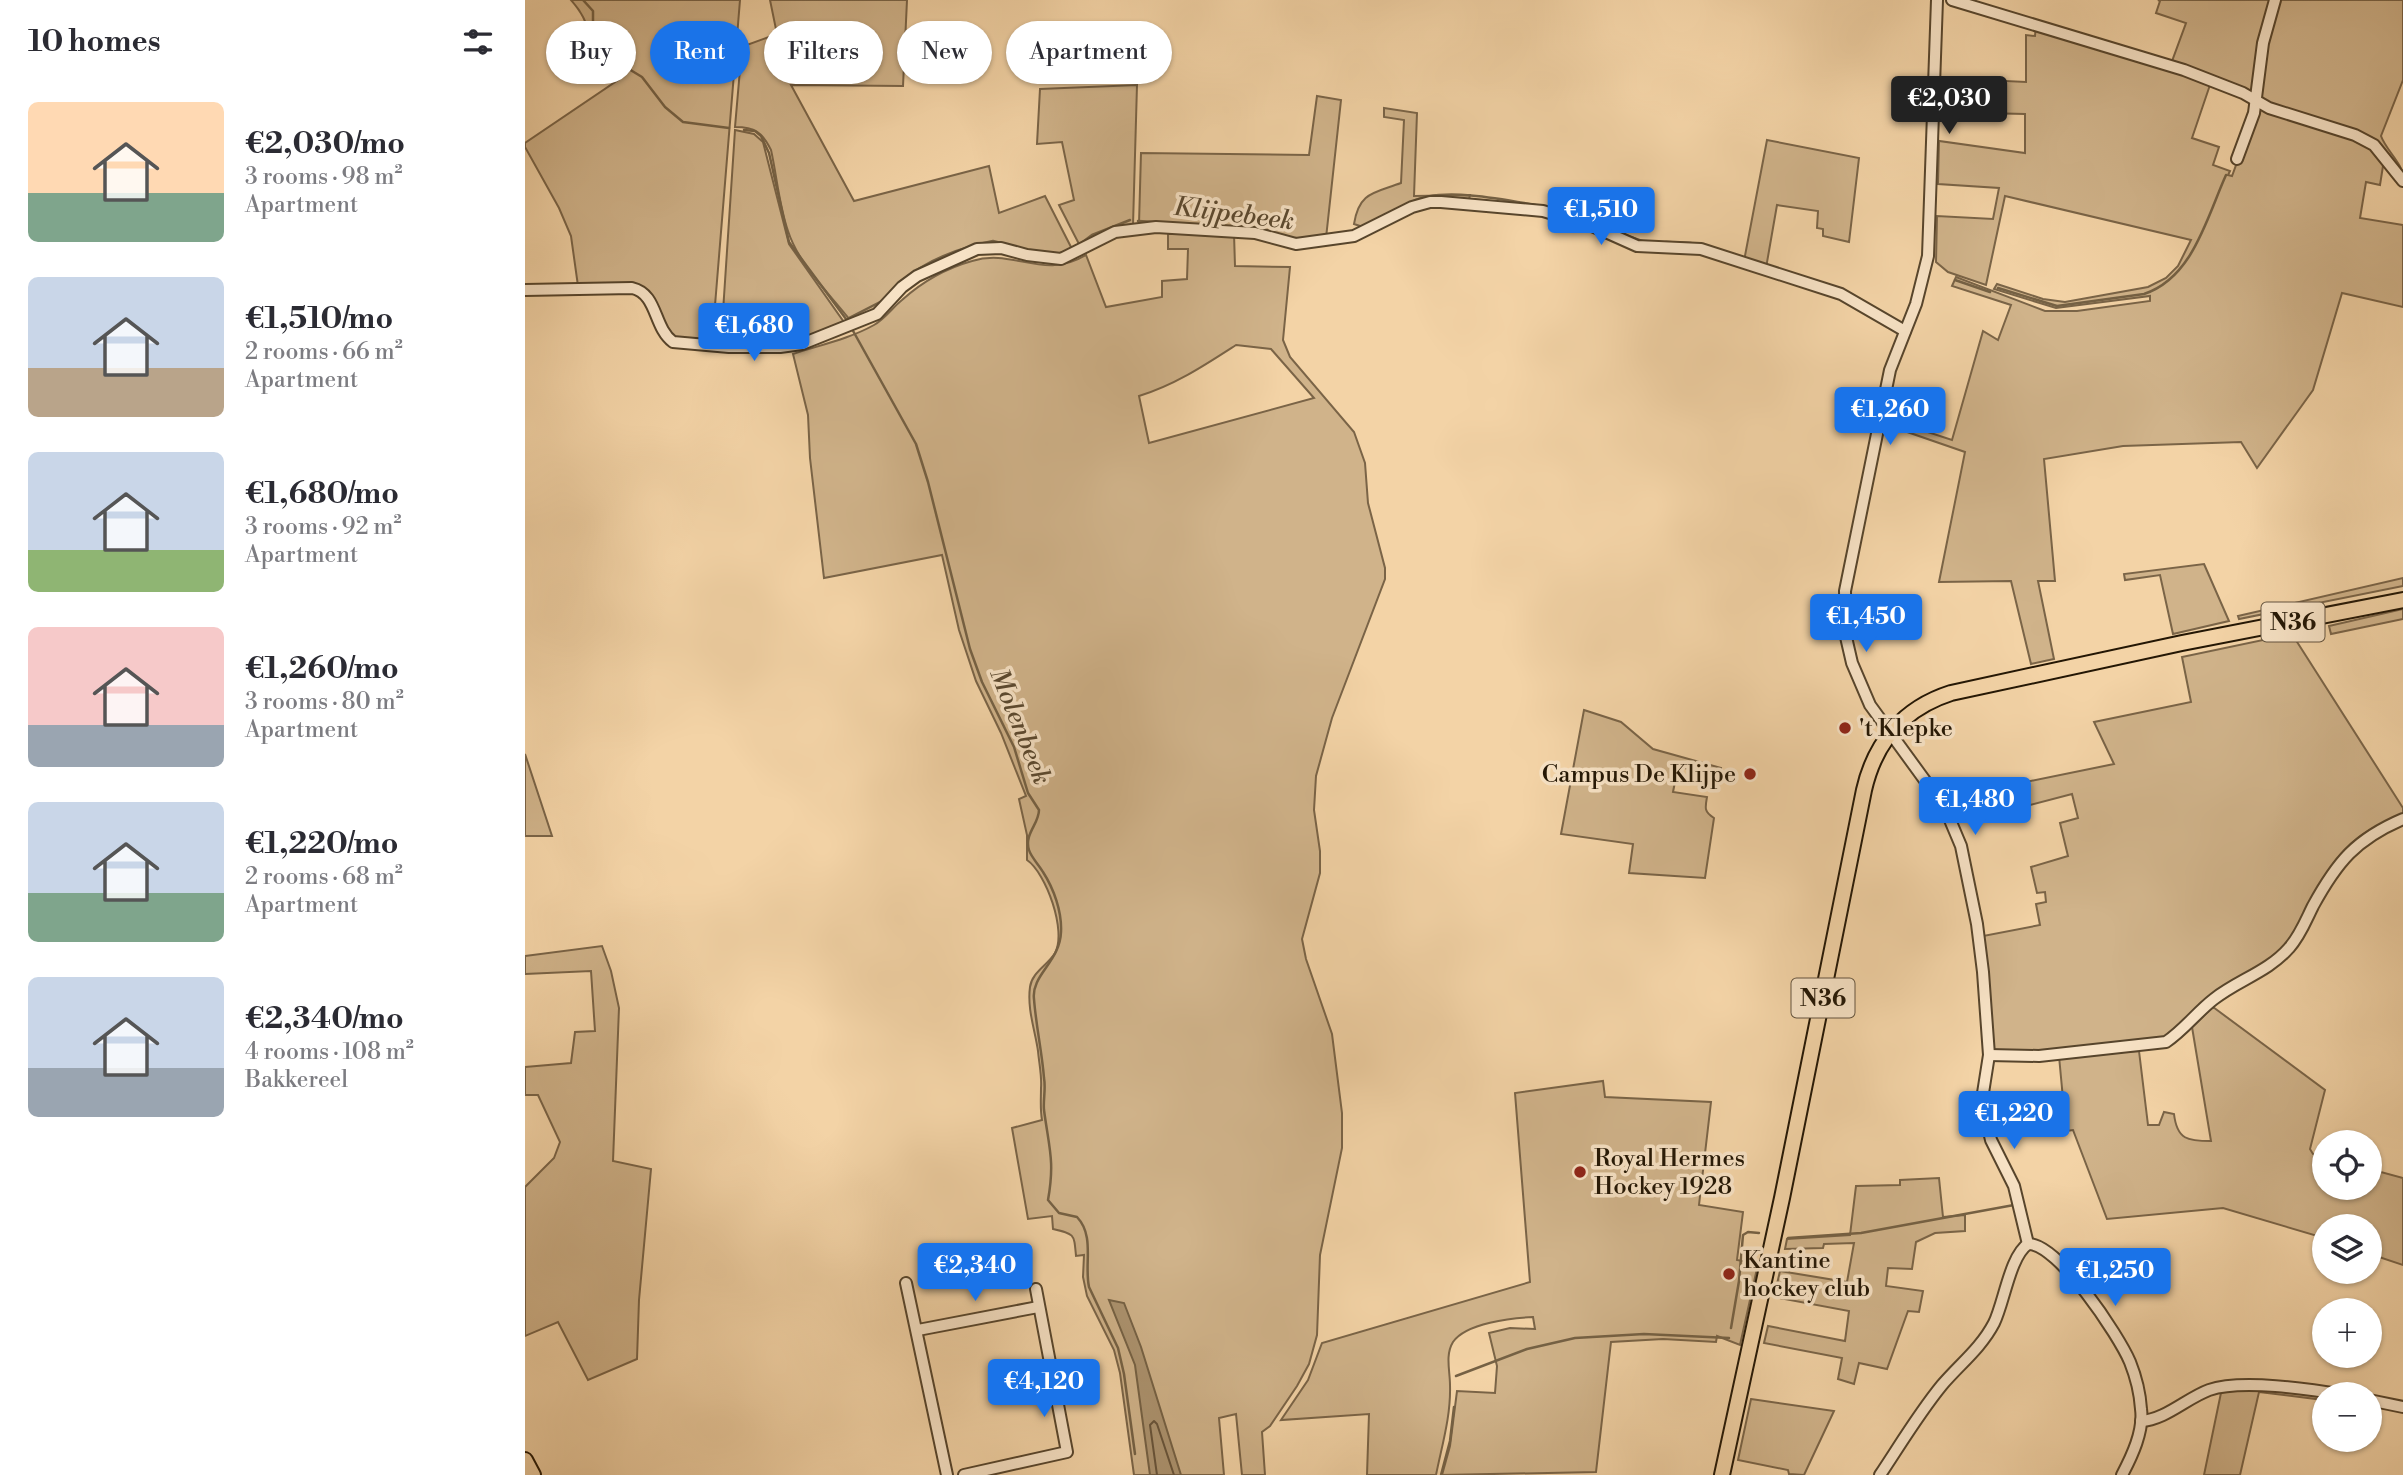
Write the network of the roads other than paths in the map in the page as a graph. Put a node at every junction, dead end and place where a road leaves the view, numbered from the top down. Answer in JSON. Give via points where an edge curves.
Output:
{"nodes":[{"id":1,"x":1937,"y":0,"type":"edge"},
{"id":2,"x":1952,"y":0,"type":"edge"},
{"id":3,"x":2275,"y":0,"type":"edge"},
{"id":4,"x":2256,"y":100,"type":"junction"},
{"id":5,"x":2237,"y":159,"type":"dead end"},
{"id":6,"x":2403,"y":181,"type":"edge"},
{"id":7,"x":525,"y":290,"type":"edge"},
{"id":8,"x":1905,"y":331,"type":"junction"},
{"id":9,"x":2403,"y":600,"type":"edge"},
{"id":10,"x":1891,"y":731,"type":"junction"},
{"id":11,"x":2403,"y":818,"type":"edge"},
{"id":12,"x":1989,"y":1055,"type":"junction"},
{"id":13,"x":2028,"y":1244,"type":"junction"},
{"id":14,"x":907,"y":1283,"type":"dead end"},
{"id":15,"x":1036,"y":1289,"type":"dead end"},
{"id":16,"x":1038,"y":1307,"type":"junction"},
{"id":17,"x":918,"y":1330,"type":"junction"},
{"id":18,"x":2312,"y":1391,"type":"edge"},
{"id":19,"x":2382,"y":1403,"type":"edge"},
{"id":20,"x":2403,"y":1407,"type":"edge"},
{"id":21,"x":2141,"y":1421,"type":"junction"},
{"id":22,"x":525,"y":1460,"type":"edge"},
{"id":23,"x":533,"y":1475,"type":"edge"},
{"id":24,"x":947,"y":1475,"type":"edge"},
{"id":25,"x":964,"y":1475,"type":"edge"},
{"id":26,"x":1722,"y":1475,"type":"edge"},
{"id":27,"x":1880,"y":1475,"type":"edge"},
{"id":28,"x":2122,"y":1475,"type":"edge"}],
"edges":[{"from":1,"to":8,"type":"street","via":[[1930,245],[1923,282]]},
{"from":2,"to":4,"type":"street","via":[[2184,70]]},
{"from":3,"to":4,"type":"street","via":[[2263,43]]},
{"from":4,"to":5,"type":"street"},
{"from":4,"to":6,"type":"street","via":[[2368,141]]},
{"from":7,"to":8,"type":"street","via":[[642,290],[673,342],[791,346],[881,310],[917,276],[977,249],[1001,248],[1061,259],[1115,232],[1156,228],[1255,233],[1296,244],[1364,233],[1419,205],[1441,202],[1543,211],[1637,246],[1701,249],[1841,294]]},
{"from":8,"to":10,"type":"street","via":[[1890,369],[1844,602],[1852,663],[1870,705]]},
{"from":9,"to":10,"type":"main road","number":"N36","via":[[1951,693],[1924,704]]},
{"from":10,"to":12,"type":"street","via":[[1945,808],[1961,846],[1981,949]]},
{"from":10,"to":26,"type":"main road","number":"N36","via":[[1875,757],[1864,790]]},
{"from":11,"to":12,"type":"street","via":[[2367,837],[2347,855],[2283,954],[2215,998],[2166,1042],[2039,1056]]},
{"from":12,"to":13,"type":"street","via":[[1983,1093],[1987,1123],[2014,1186]]},
{"from":13,"to":21,"type":"street","via":[[2040,1245],[2062,1263],[2123,1348],[2136,1379]]},
{"from":13,"to":27,"type":"street","via":[[1988,1334],[1942,1385]]},
{"from":14,"to":17,"type":"street"},
{"from":15,"to":16,"type":"street"},
{"from":16,"to":17,"type":"street"},
{"from":16,"to":25,"type":"street","via":[[1067,1452]]},
{"from":17,"to":24,"type":"street"},
{"from":18,"to":21,"type":"street","via":[[2223,1386]]},
{"from":19,"to":20,"type":"street"},
{"from":21,"to":28,"type":"street"},
{"from":22,"to":23,"type":"main road"}]}
